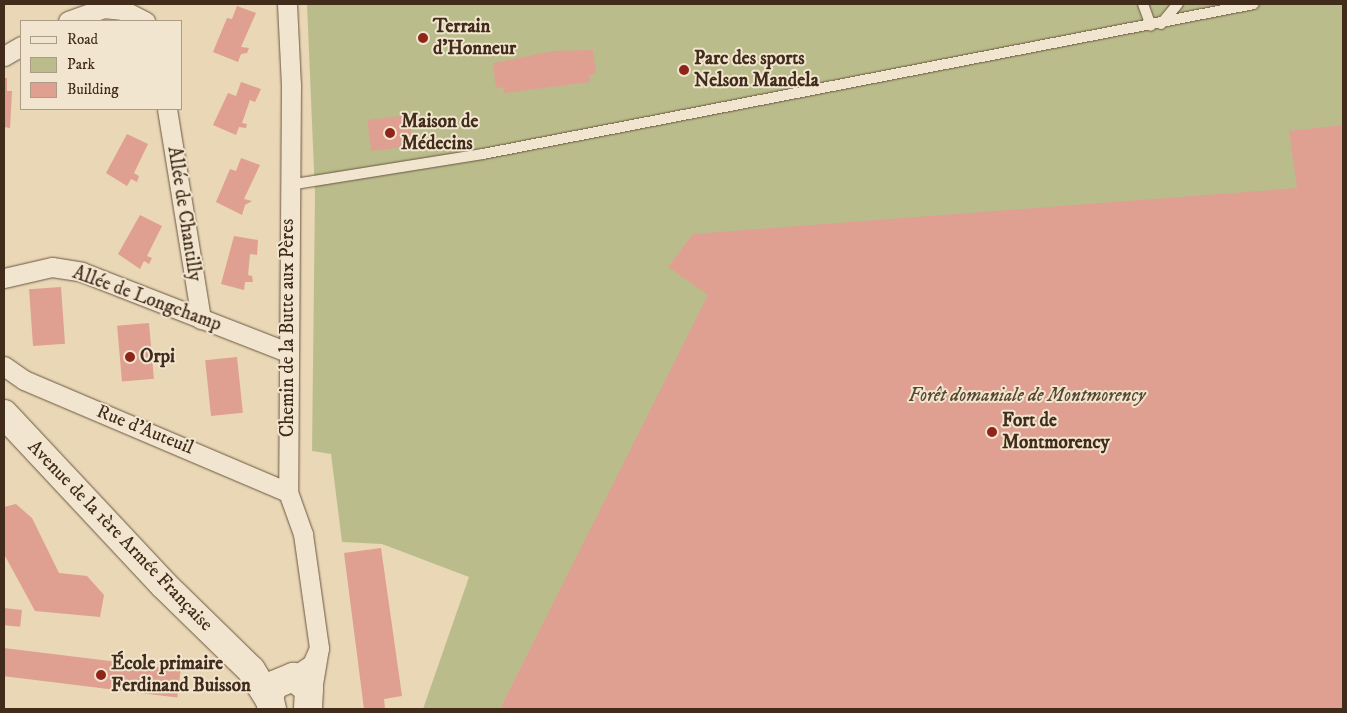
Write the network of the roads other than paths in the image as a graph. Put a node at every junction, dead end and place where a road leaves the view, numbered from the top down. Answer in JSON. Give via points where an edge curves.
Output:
{"nodes":[{"id":1,"x":287,"y":4,"type":"edge"},
{"id":2,"x":1143,"y":4,"type":"edge"},
{"id":3,"x":1178,"y":4,"type":"edge"},
{"id":4,"x":1254,"y":4,"type":"edge"},
{"id":5,"x":71,"y":20,"type":"edge"},
{"id":6,"x":143,"y":20,"type":"edge"},
{"id":7,"x":1156,"y":25,"type":"junction"},
{"id":8,"x":20,"y":47,"type":"edge"},
{"id":9,"x":4,"y":56,"type":"edge"},
{"id":10,"x":167,"y":110,"type":"edge"},
{"id":11,"x":289,"y":185,"type":"junction"},
{"id":12,"x":4,"y":278,"type":"edge"},
{"id":13,"x":201,"y":318,"type":"junction"},
{"id":14,"x":287,"y":352,"type":"junction"},
{"id":15,"x":4,"y":366,"type":"edge"},
{"id":16,"x":4,"y":414,"type":"edge"},
{"id":17,"x":288,"y":492,"type":"junction"},
{"id":18,"x":238,"y":657,"type":"junction"},
{"id":19,"x":303,"y":695,"type":"edge"},
{"id":20,"x":271,"y":705,"type":"edge"}],
"edges":[{"from":1,"to":11,"type":"street","name":"Chemin de la Butte aux Pères","via":[[291,85]]},
{"from":2,"to":7,"type":"lane"},
{"from":3,"to":7,"type":"lane"},
{"from":4,"to":7,"type":"lane"},
{"from":5,"to":6,"type":"street","via":[[103,8],[123,10]]},
{"from":7,"to":11,"type":"lane","via":[[777,94],[483,154]]},
{"from":8,"to":9,"type":"street"},
{"from":10,"to":13,"type":"street","name":"Allée de Chantilly"},
{"from":11,"to":14,"type":"street","name":"Chemin de la Butte aux Pères"},
{"from":12,"to":13,"type":"street","name":"Allée de Longchamp","via":[[52,267],[82,272]]},
{"from":13,"to":14,"type":"street","name":"Allée de Longchamp"},
{"from":14,"to":17,"type":"street","name":"Chemin de la Butte aux Pères"},
{"from":15,"to":17,"type":"street","name":"Rue d'Auteuil","via":[[24,380]]},
{"from":16,"to":18,"type":"main road","name":"Avenue de la 1ère Armée Française","via":[[164,585]]},
{"from":17,"to":19,"type":"street","name":"Chemin de la Butte aux Pères","via":[[303,534],[319,648]]},
{"from":18,"to":19,"type":"main road","name":"Avenue de la 1ère Armée Française"},
{"from":18,"to":20,"type":"main road","name":"Avenue de la 1ère Armée Française","via":[[262,683]]},
{"from":19,"to":20,"type":"main road","via":[[274,685]]}]}
